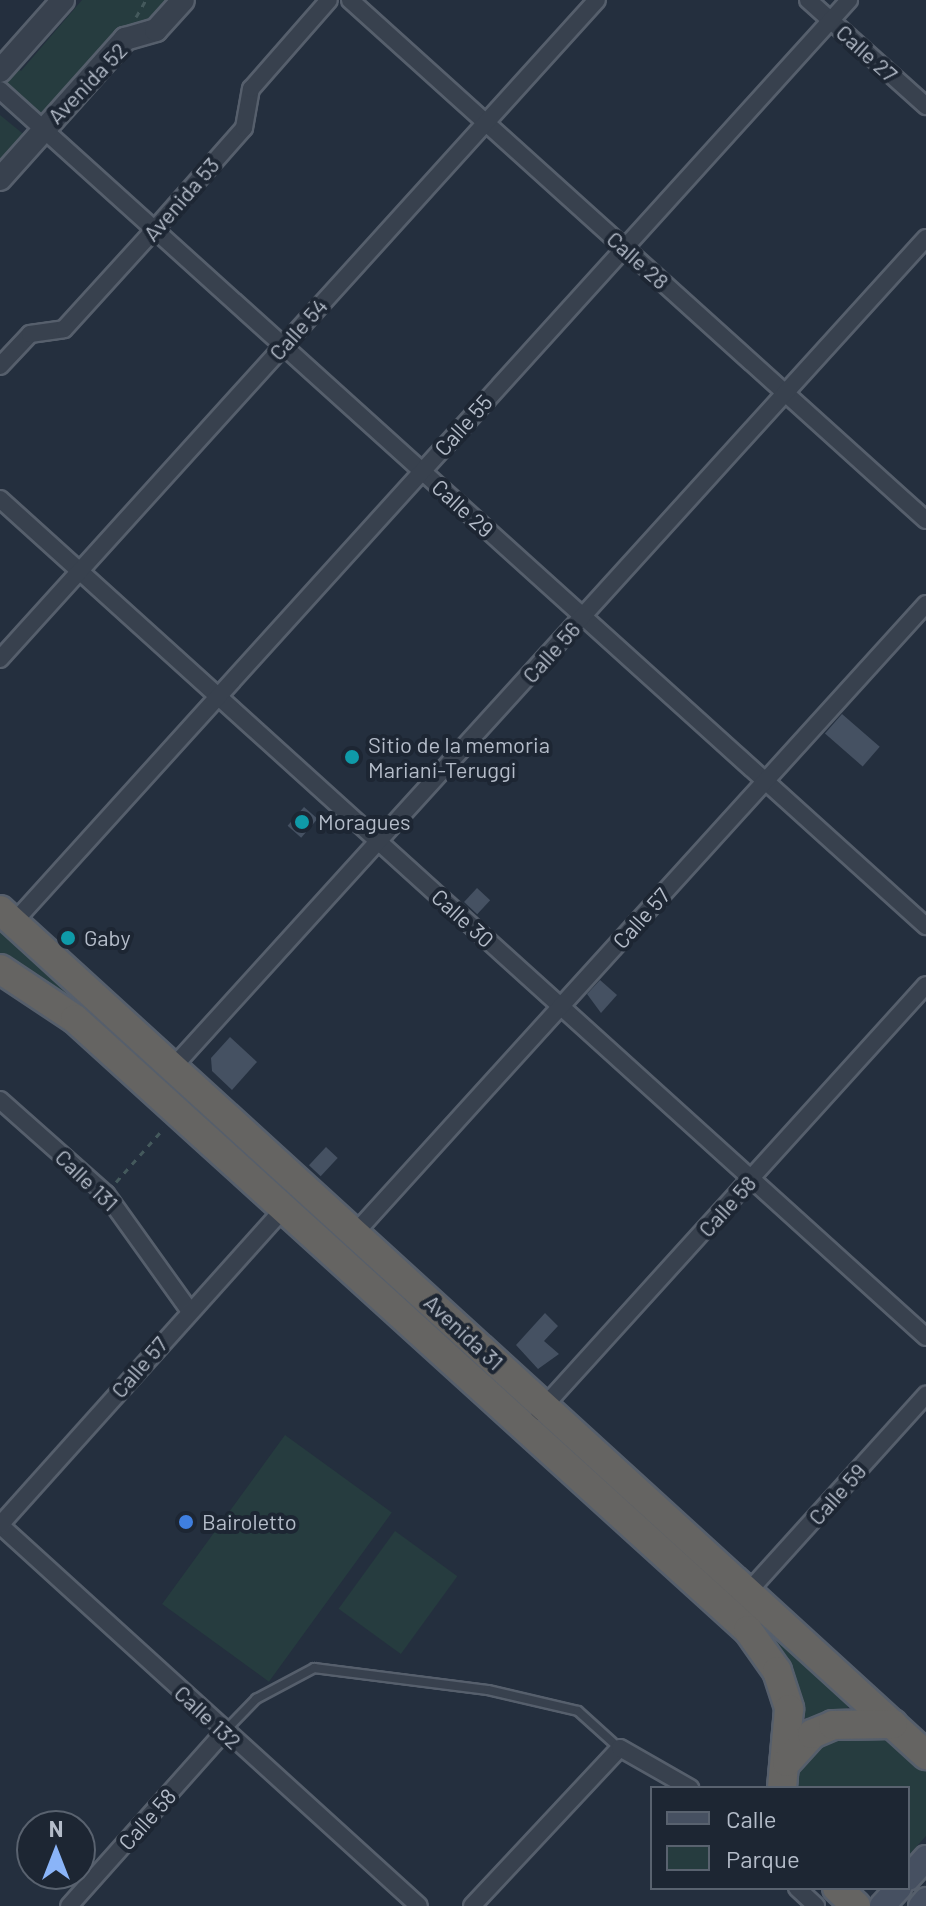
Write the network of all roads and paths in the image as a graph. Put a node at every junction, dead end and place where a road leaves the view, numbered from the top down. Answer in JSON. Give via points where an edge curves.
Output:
{"nodes":[{"id":1,"x":63,"y":0,"type":"edge"},
{"id":2,"x":183,"y":0,"type":"edge"},
{"id":3,"x":329,"y":0,"type":"edge"},
{"id":4,"x":350,"y":0,"type":"edge"},
{"id":5,"x":597,"y":0,"type":"edge"},
{"id":6,"x":808,"y":0,"type":"edge"},
{"id":7,"x":849,"y":0,"type":"edge"},
{"id":8,"x":831,"y":20,"type":"junction"},
{"id":9,"x":0,"y":71,"type":"edge"},
{"id":10,"x":0,"y":90,"type":"edge"},
{"id":11,"x":926,"y":106,"type":"edge"},
{"id":12,"x":485,"y":122,"type":"junction"},
{"id":13,"x":43,"y":129,"type":"junction"},
{"id":14,"x":0,"y":179,"type":"edge"},
{"id":15,"x":154,"y":230,"type":"junction"},
{"id":16,"x":926,"y":238,"type":"edge"},
{"id":17,"x":624,"y":248,"type":"junction"},
{"id":18,"x":283,"y":346,"type":"junction"},
{"id":19,"x":0,"y":366,"type":"edge"},
{"id":20,"x":786,"y":393,"type":"junction"},
{"id":21,"x":422,"y":471,"type":"junction"},
{"id":22,"x":0,"y":499,"type":"edge"},
{"id":23,"x":926,"y":520,"type":"edge"},
{"id":24,"x":79,"y":571,"type":"junction"},
{"id":25,"x":926,"y":604,"type":"edge"},
{"id":26,"x":583,"y":616,"type":"junction"},
{"id":27,"x":0,"y":659,"type":"edge"},
{"id":28,"x":218,"y":696,"type":"junction"},
{"id":29,"x":765,"y":781,"type":"junction"},
{"id":30,"x":379,"y":842,"type":"junction"},
{"id":31,"x":7,"y":916,"type":"edge"},
{"id":32,"x":926,"y":926,"type":"edge"},
{"id":33,"x":0,"y":969,"type":"edge"},
{"id":34,"x":926,"y":985,"type":"edge"},
{"id":35,"x":561,"y":1006,"type":"junction"},
{"id":36,"x":175,"y":1065,"type":"junction"},
{"id":37,"x":0,"y":1100,"type":"edge"},
{"id":38,"x":178,"y":1115,"type":"junction"},
{"id":39,"x":751,"y":1180,"type":"junction"},
{"id":40,"x":106,"y":1194,"type":"junction"},
{"id":41,"x":281,"y":1212,"type":"junction"},
{"id":42,"x":356,"y":1232,"type":"junction"},
{"id":43,"x":189,"y":1310,"type":"junction"},
{"id":44,"x":926,"y":1337,"type":"edge"},
{"id":45,"x":926,"y":1395,"type":"edge"},
{"id":46,"x":536,"y":1415,"type":"junction"},
{"id":47,"x":0,"y":1525,"type":"edge"},
{"id":48,"x":748,"y":1592,"type":"junction"},
{"id":49,"x":893,"y":1724,"type":"junction"},
{"id":50,"x":224,"y":1732,"type":"junction"},
{"id":51,"x":620,"y":1748,"type":"junction"},
{"id":52,"x":926,"y":1755,"type":"edge"},
{"id":53,"x":785,"y":1775,"type":"edge"},
{"id":54,"x":686,"y":1786,"type":"edge"},
{"id":55,"x":926,"y":1858,"type":"edge"},
{"id":56,"x":910,"y":1876,"type":"edge"},
{"id":57,"x":799,"y":1890,"type":"edge"},
{"id":58,"x":839,"y":1890,"type":"edge"},
{"id":59,"x":897,"y":1890,"type":"edge"},
{"id":60,"x":926,"y":1900,"type":"edge"},
{"id":61,"x":69,"y":1906,"type":"edge"},
{"id":62,"x":419,"y":1906,"type":"edge"},
{"id":63,"x":472,"y":1906,"type":"edge"},
{"id":64,"x":816,"y":1906,"type":"edge"},
{"id":65,"x":856,"y":1906,"type":"edge"},
{"id":66,"x":882,"y":1906,"type":"edge"},
{"id":67,"x":921,"y":1906,"type":"edge"}],
"edges":[{"from":1,"to":9,"type":"street"},
{"from":2,"to":13,"type":"street","name":"Avenida 52","via":[[156,30],[125,39]]},
{"from":3,"to":15,"type":"street","name":"Avenida 53","via":[[251,89],[244,128]]},
{"from":4,"to":12,"type":"street","name":"Calle 28"},
{"from":5,"to":12,"type":"street","name":"Calle 54"},
{"from":6,"to":8,"type":"street","name":"Calle 27"},
{"from":7,"to":8,"type":"street","name":"Calle 55"},
{"from":8,"to":11,"type":"street","name":"Calle 27"},
{"from":8,"to":17,"type":"street","name":"Calle 55"},
{"from":10,"to":13,"type":"street","name":"Calle 29"},
{"from":12,"to":17,"type":"street","name":"Calle 28"},
{"from":12,"to":18,"type":"street","name":"Calle 54"},
{"from":13,"to":14,"type":"street","name":"Avenida 52"},
{"from":13,"to":15,"type":"street","name":"Calle 29"},
{"from":15,"to":18,"type":"street","name":"Calle 29"},
{"from":15,"to":19,"type":"street","name":"Avenida 53","via":[[64,329],[30,334]]},
{"from":16,"to":20,"type":"street","name":"Calle 56"},
{"from":17,"to":20,"type":"street","name":"Calle 28"},
{"from":17,"to":21,"type":"street","name":"Calle 55"},
{"from":18,"to":21,"type":"street","name":"Calle 29"},
{"from":18,"to":24,"type":"street","name":"Calle 54"},
{"from":20,"to":23,"type":"street","name":"Calle 28"},
{"from":20,"to":26,"type":"street","name":"Calle 56"},
{"from":21,"to":26,"type":"street","name":"Calle 29"},
{"from":21,"to":28,"type":"street","name":"Calle 55"},
{"from":22,"to":24,"type":"street","name":"Calle 30"},
{"from":24,"to":27,"type":"street","name":"Calle 54"},
{"from":24,"to":28,"type":"street","name":"Calle 30"},
{"from":25,"to":29,"type":"street","name":"Calle 57"},
{"from":26,"to":29,"type":"street","name":"Calle 29"},
{"from":26,"to":30,"type":"street","name":"Calle 56"},
{"from":28,"to":30,"type":"street","name":"Calle 30"},
{"from":28,"to":31,"type":"street","name":"Calle 55"},
{"from":29,"to":32,"type":"street","name":"Calle 29"},
{"from":29,"to":35,"type":"street","name":"Calle 57"},
{"from":30,"to":35,"type":"street","name":"Calle 30"},
{"from":30,"to":36,"type":"street","name":"Calle 56"},
{"from":31,"to":36,"type":"highway","name":"Avenida 31"},
{"from":33,"to":38,"type":"highway","name":"Avenida 31","via":[[75,1019]]},
{"from":34,"to":39,"type":"street","name":"Calle 58"},
{"from":35,"to":39,"type":"street","name":"Calle 30"},
{"from":35,"to":42,"type":"street","name":"Calle 57"},
{"from":36,"to":42,"type":"highway","name":"Avenida 31"},
{"from":37,"to":40,"type":"street","name":"Calle 131"},
{"from":38,"to":40,"type":"path"},
{"from":38,"to":41,"type":"highway","name":"Avenida 31"},
{"from":39,"to":44,"type":"street","name":"Calle 30"},
{"from":39,"to":46,"type":"street","name":"Calle 58"},
{"from":40,"to":43,"type":"street","name":"Calle 131"},
{"from":41,"to":43,"type":"street","name":"Calle 57"},
{"from":41,"to":46,"type":"highway","name":"Avenida 31"},
{"from":42,"to":46,"type":"highway","name":"Avenida 31"},
{"from":43,"to":47,"type":"street","name":"Calle 57"},
{"from":45,"to":48,"type":"street","name":"Calle 59"},
{"from":46,"to":48,"type":"highway","name":"Avenida 31"},
{"from":46,"to":53,"type":"highway","name":"Avenida 31","via":[[766,1650],[789,1709]]},
{"from":47,"to":50,"type":"street","name":"Calle 132"},
{"from":48,"to":49,"type":"highway","name":"Avenida 31"},
{"from":49,"to":52,"type":"highway","name":"Avenida 31"},
{"from":49,"to":53,"type":"highway","via":[[833,1725],[812,1734]]},
{"from":50,"to":51,"type":"lane","via":[[256,1699],[314,1668],[488,1690],[578,1711]]},
{"from":50,"to":61,"type":"street","name":"Calle 58"},
{"from":50,"to":62,"type":"street","name":"Calle 132"},
{"from":51,"to":54,"type":"street"},
{"from":51,"to":63,"type":"street"},
{"from":55,"to":56,"type":"main road"},
{"from":57,"to":64,"type":"street"},
{"from":58,"to":65,"type":"highway"},
{"from":59,"to":66,"type":"main road"},
{"from":60,"to":67,"type":"main road"}]}
